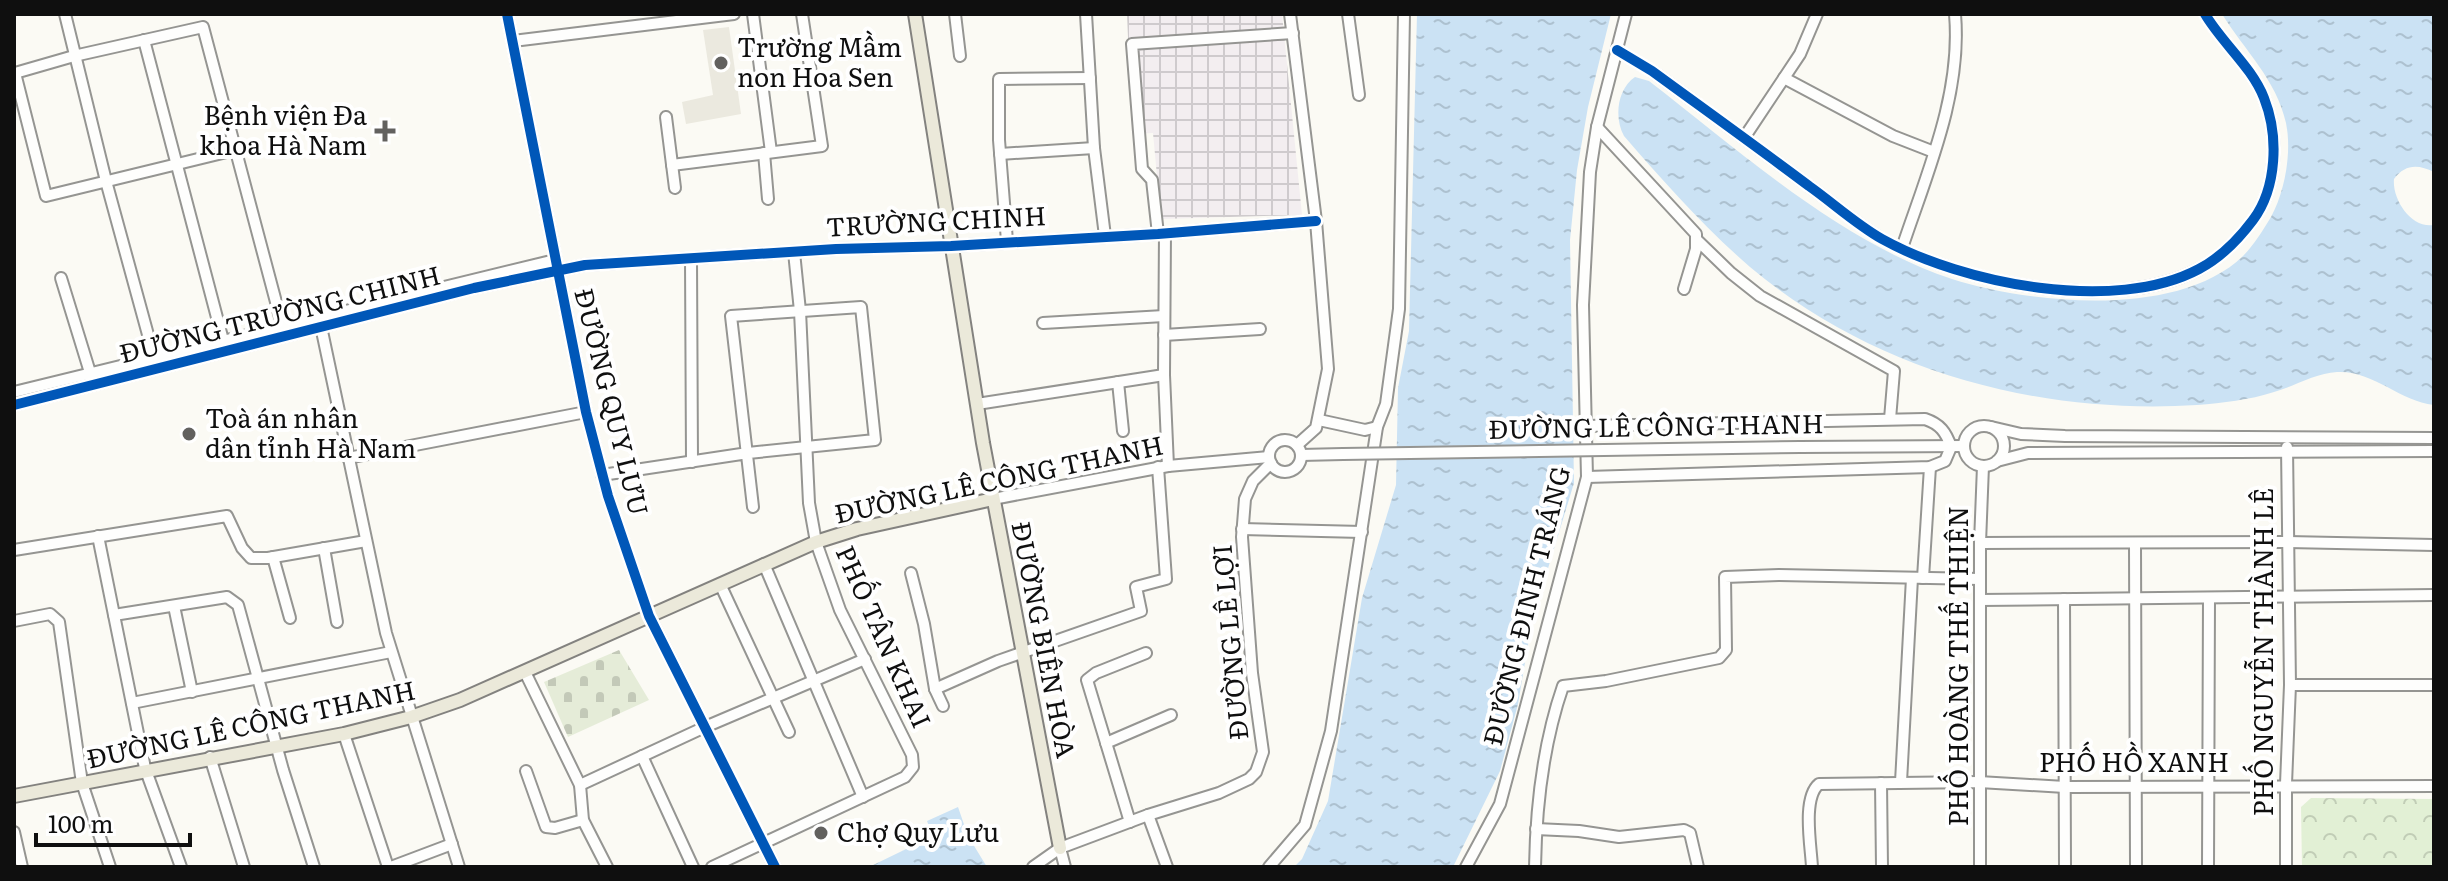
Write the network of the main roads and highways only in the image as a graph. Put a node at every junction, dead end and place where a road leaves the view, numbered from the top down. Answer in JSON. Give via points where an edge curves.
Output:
{"nodes":[{"id":1,"x":915,"y":14,"type":"edge"},
{"id":2,"x":993,"y":499,"type":"junction"},
{"id":3,"x":14,"y":796,"type":"edge"},
{"id":4,"x":1060,"y":848,"type":"road end"}],
"edges":[{"from":1,"to":2,"type":"main road","name":"ĐƯỜNG BIÊN HÒA"},
{"from":2,"to":3,"type":"main road","name":"ĐƯỜNG LÊ CÔNG THANH","via":[[816,542],[411,717]]},
{"from":2,"to":4,"type":"main road","name":"ĐƯỜNG BIÊN HÒA"}]}
